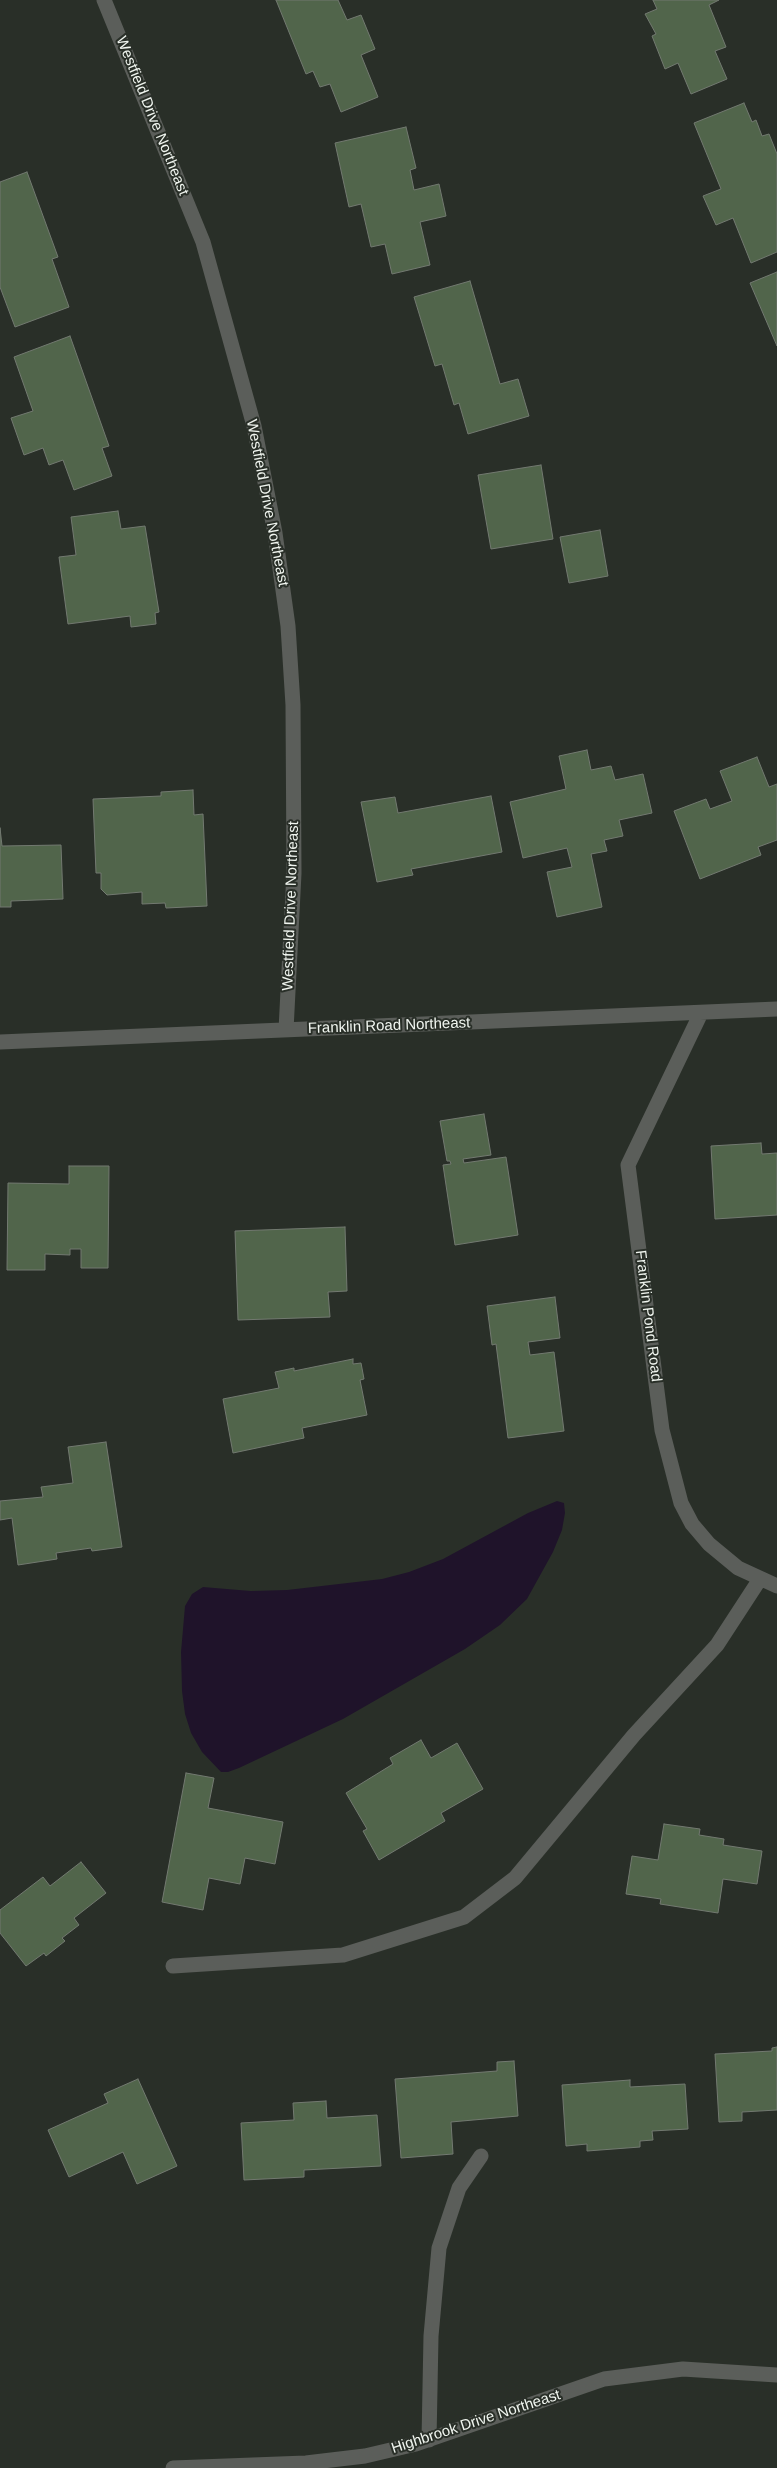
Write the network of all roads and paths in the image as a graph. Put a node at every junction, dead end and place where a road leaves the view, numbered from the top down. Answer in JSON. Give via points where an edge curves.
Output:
{"nodes":[{"id":1,"x":104,"y":0,"type":"edge"},
{"id":2,"x":777,"y":1009,"type":"edge"},
{"id":3,"x":701,"y":1013,"type":"junction"},
{"id":4,"x":286,"y":1030,"type":"junction"},
{"id":5,"x":0,"y":1042,"type":"edge"},
{"id":6,"x":760,"y":1579,"type":"junction"},
{"id":7,"x":777,"y":1586,"type":"edge"},
{"id":8,"x":174,"y":1966,"type":"dead end"},
{"id":9,"x":481,"y":2156,"type":"dead end"},
{"id":10,"x":777,"y":2375,"type":"edge"},
{"id":11,"x":429,"y":2440,"type":"junction"},
{"id":12,"x":173,"y":2468,"type":"edge"}],
"edges":[{"from":1,"to":4,"type":"street","name":"Westfield Drive Northeast","via":[[203,242],[254,426],[276,533],[288,626],[293,704],[294,873]]},
{"from":2,"to":3,"type":"street","name":"Franklin Road Northeast"},
{"from":3,"to":4,"type":"street","name":"Franklin Road Northeast"},
{"from":3,"to":6,"type":"street","name":"Franklin Pond Road","via":[[628,1165],[662,1430],[681,1503],[692,1524],[709,1544],[738,1568]]},
{"from":4,"to":5,"type":"street","name":"Franklin Road Northeast"},
{"from":6,"to":7,"type":"street","name":"Franklin Pond Road"},
{"from":6,"to":8,"type":"street","via":[[717,1645],[634,1735],[515,1878],[464,1917],[343,1955]]},
{"from":9,"to":11,"type":"street","via":[[459,2188],[439,2248],[431,2336]]},
{"from":10,"to":11,"type":"street","name":"Highbrook Drive Northeast","via":[[683,2369],[604,2379]]},
{"from":11,"to":12,"type":"street","name":"Highbrook Drive Northeast","via":[[366,2456],[306,2463]]}]}
